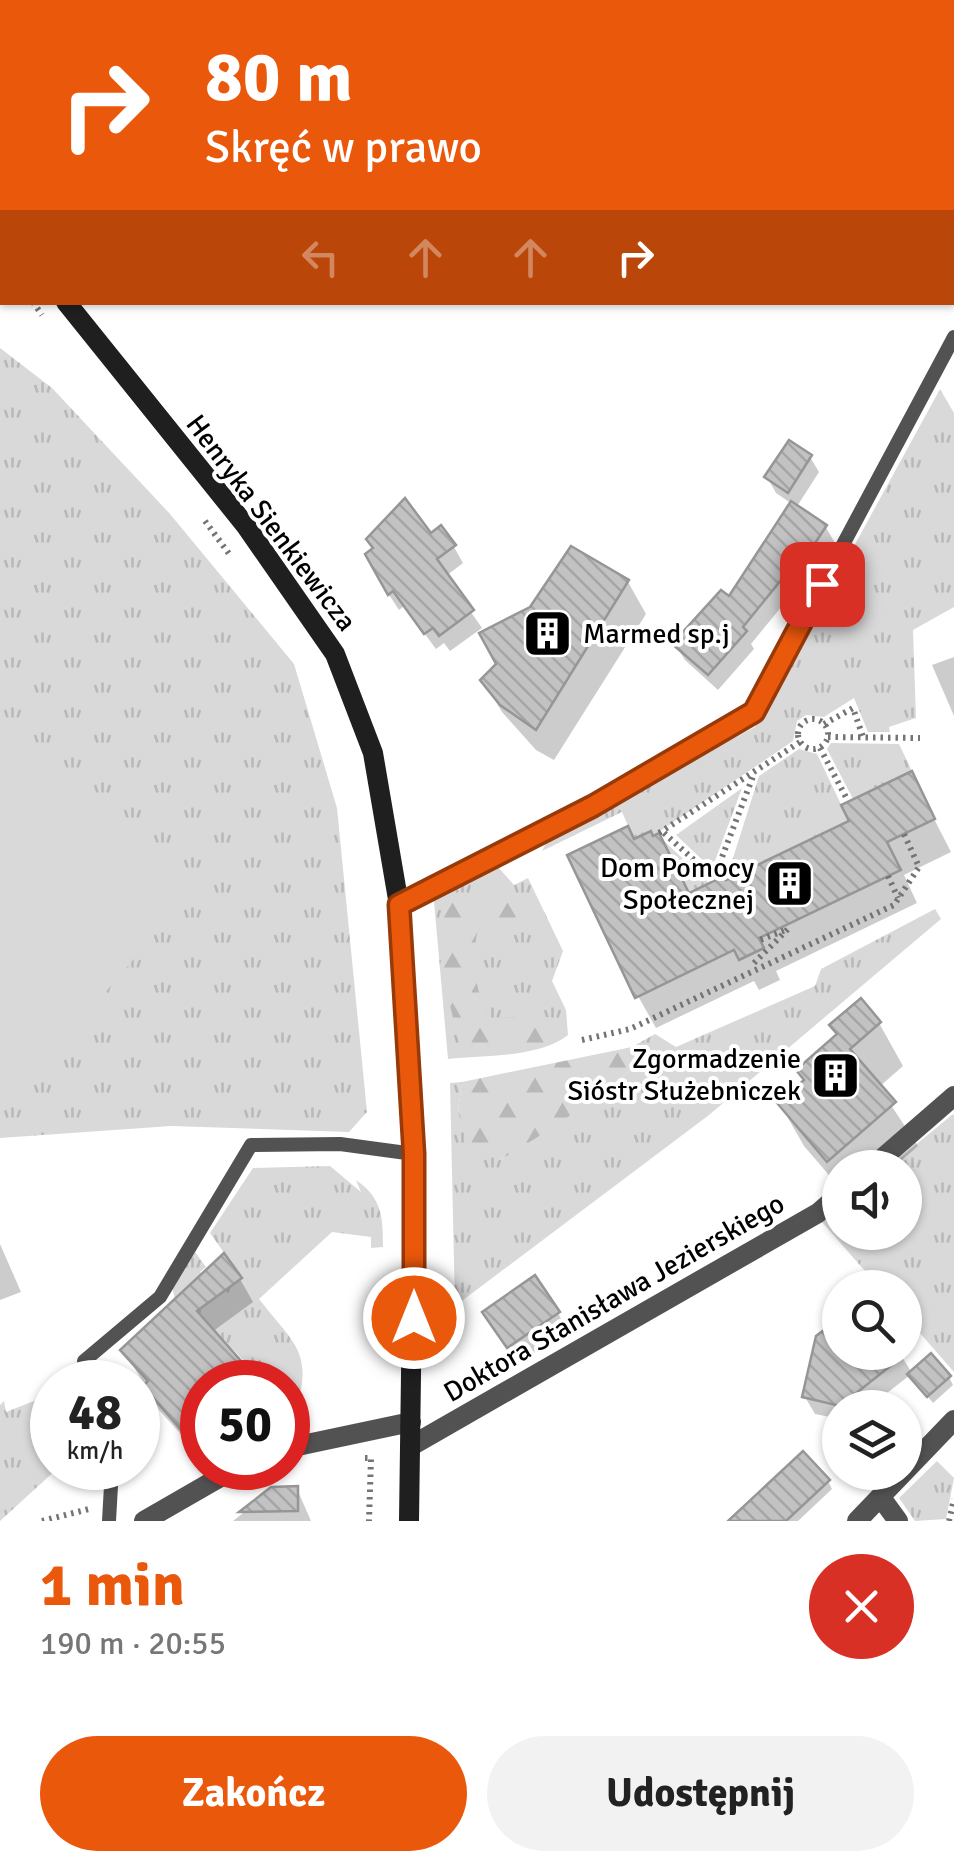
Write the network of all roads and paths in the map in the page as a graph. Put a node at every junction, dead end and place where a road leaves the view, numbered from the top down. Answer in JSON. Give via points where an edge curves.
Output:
{"nodes":[{"id":1,"x":35,"y":305,"type":"edge"},
{"id":2,"x":68,"y":305,"type":"edge"},
{"id":3,"x":44,"y":317,"type":"dead end"},
{"id":4,"x":954,"y":338,"type":"edge"},
{"id":5,"x":194,"y":507,"type":"dead end"},
{"id":6,"x":241,"y":569,"type":"dead end"},
{"id":7,"x":824,"y":724,"type":"junction"},
{"id":8,"x":828,"y":737,"type":"junction"},
{"id":9,"x":864,"y":738,"type":"junction"},
{"id":10,"x":920,"y":738,"type":"dead end"},
{"id":11,"x":800,"y":742,"type":"junction"},
{"id":12,"x":820,"y":748,"type":"junction"},
{"id":13,"x":754,"y":774,"type":"junction"},
{"id":14,"x":848,"y":802,"type":"dead end"},
{"id":15,"x":904,"y":834,"type":"dead end"},
{"id":16,"x":888,"y":876,"type":"dead end"},
{"id":17,"x":899,"y":899,"type":"junction"},
{"id":18,"x":399,"y":905,"type":"junction"},
{"id":19,"x":760,"y":940,"type":"dead end"},
{"id":20,"x":750,"y":954,"type":"dead end"},
{"id":21,"x":755,"y":966,"type":"junction"},
{"id":22,"x":582,"y":1040,"type":"dead end"},
{"id":23,"x":954,"y":1096,"type":"edge"},
{"id":24,"x":892,"y":1150,"type":"edge"},
{"id":25,"x":414,"y":1154,"type":"junction"},
{"id":26,"x":822,"y":1209,"type":"edge"},
{"id":27,"x":85,"y":1360,"type":"edge"},
{"id":28,"x":954,"y":1420,"type":"edge"},
{"id":29,"x":412,"y":1422,"type":"junction"},
{"id":30,"x":310,"y":1443,"type":"edge"},
{"id":31,"x":412,"y":1446,"type":"junction"},
{"id":32,"x":349,"y":1457,"type":"dead end"},
{"id":33,"x":198,"y":1490,"type":"edge"},
{"id":34,"x":954,"y":1499,"type":"edge"},
{"id":35,"x":882,"y":1500,"type":"junction"},
{"id":36,"x":109,"y":1514,"type":"edge"},
{"id":37,"x":42,"y":1521,"type":"edge"},
{"id":38,"x":144,"y":1521,"type":"edge"},
{"id":39,"x":369,"y":1521,"type":"edge"},
{"id":40,"x":409,"y":1521,"type":"edge"},
{"id":41,"x":857,"y":1521,"type":"edge"},
{"id":42,"x":898,"y":1521,"type":"edge"},
{"id":43,"x":948,"y":1521,"type":"edge"}],
"edges":[{"from":1,"to":3,"type":"path"},
{"from":2,"to":18,"type":"main road","name":"Henryka Sienkiewicza","via":[[246,526],[336,654],[373,753]]},
{"from":4,"to":18,"type":"lane","via":[[754,712],[593,806]]},
{"from":5,"to":6,"type":"path"},
{"from":7,"to":8,"type":"path"},
{"from":7,"to":9,"type":"path","via":[[852,708]]},
{"from":7,"to":11,"type":"path","via":[[801,724]]},
{"from":8,"to":9,"type":"path"},
{"from":8,"to":12,"type":"path"},
{"from":9,"to":10,"type":"path"},
{"from":11,"to":12,"type":"path"},
{"from":11,"to":13,"type":"path"},
{"from":12,"to":14,"type":"path"},
{"from":13,"to":13,"type":"path","via":[[714,878],[662,833]]},
{"from":15,"to":17,"type":"path","via":[[918,867]]},
{"from":16,"to":17,"type":"path"},
{"from":17,"to":21,"type":"path"},
{"from":18,"to":25,"type":"main road","name":"Henryka Sienkiewicza"},
{"from":19,"to":21,"type":"path","via":[[788,929]]},
{"from":20,"to":21,"type":"path"},
{"from":21,"to":22,"type":"path","via":[[630,1028]]},
{"from":23,"to":24,"type":"street"},
{"from":25,"to":27,"type":"lane","via":[[340,1144],[251,1145],[160,1297]]},
{"from":25,"to":29,"type":"main road","name":"Henryka Sienkiewicza"},
{"from":26,"to":31,"type":"street","name":"Doktora Stanisława Jezierskiego"},
{"from":28,"to":35,"type":"street"},
{"from":29,"to":30,"type":"street"},
{"from":29,"to":31,"type":"main road","name":"Henryka Sienkiewicza"},
{"from":31,"to":40,"type":"main road","name":"Henryka Sienkiewicza"},
{"from":32,"to":39,"type":"path","via":[[370,1458]]},
{"from":33,"to":38,"type":"street"},
{"from":34,"to":43,"type":"path"},
{"from":35,"to":41,"type":"street"},
{"from":35,"to":42,"type":"street"},
{"from":36,"to":37,"type":"path"}]}
